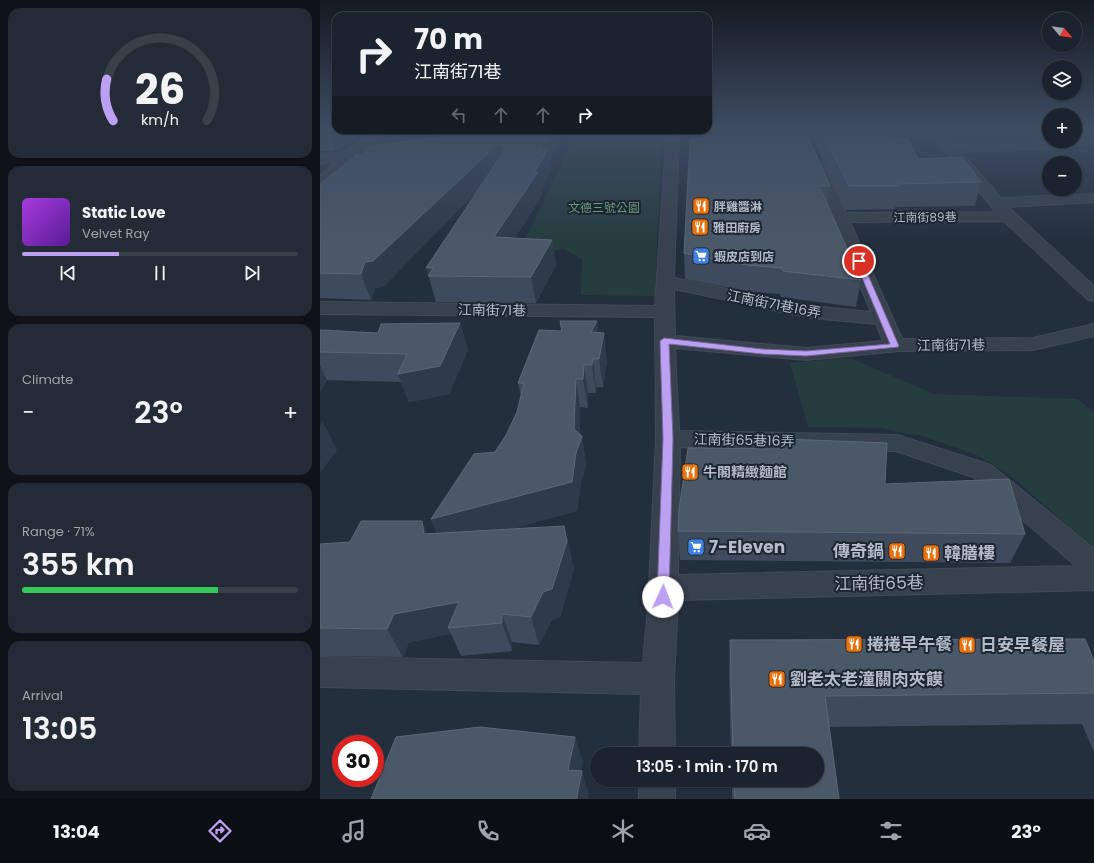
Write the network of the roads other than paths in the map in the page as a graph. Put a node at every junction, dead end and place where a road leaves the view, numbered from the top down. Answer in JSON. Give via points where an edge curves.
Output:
{"nodes":[{"id":1,"x":337,"y":167,"type":"edge"},
{"id":2,"x":671,"y":167,"type":"edge"},
{"id":3,"x":818,"y":167,"type":"edge"},
{"id":4,"x":967,"y":167,"type":"edge"},
{"id":5,"x":320,"y":183,"type":"edge"},
{"id":6,"x":1094,"y":198,"type":"edge"},
{"id":7,"x":997,"y":203,"type":"junction"},
{"id":8,"x":1008,"y":216,"type":"junction"},
{"id":9,"x":841,"y":218,"type":"junction"},
{"id":10,"x":666,"y":282,"type":"junction"},
{"id":11,"x":1094,"y":296,"type":"edge"},
{"id":12,"x":320,"y":308,"type":"edge"},
{"id":13,"x":664,"y":311,"type":"junction"},
{"id":14,"x":883,"y":319,"type":"junction"},
{"id":15,"x":1094,"y":330,"type":"edge"},
{"id":16,"x":664,"y":341,"type":"junction"},
{"id":17,"x":895,"y":346,"type":"junction"},
{"id":18,"x":668,"y":439,"type":"junction"},
{"id":19,"x":1094,"y":565,"type":"edge"},
{"id":20,"x":1094,"y":578,"type":"edge"},
{"id":21,"x":663,"y":597,"type":"junction"},
{"id":22,"x":320,"y":672,"type":"edge"},
{"id":23,"x":658,"y":679,"type":"junction"},
{"id":24,"x":657,"y":747,"type":"edge"},
{"id":25,"x":657,"y":787,"type":"edge"},
{"id":26,"x":657,"y":799,"type":"edge"}],
"edges":[{"from":1,"to":5,"type":"street"},
{"from":2,"to":10,"type":"street"},
{"from":3,"to":9,"type":"street"},
{"from":4,"to":7,"type":"street"},
{"from":6,"to":7,"type":"street"},
{"from":7,"to":8,"type":"street"},
{"from":8,"to":9,"type":"street","name":"江南街89巷"},
{"from":8,"to":11,"type":"street"},
{"from":9,"to":14,"type":"street"},
{"from":10,"to":13,"type":"street"},
{"from":10,"to":14,"type":"street","name":"江南街71巷16弄","via":[[811,312]]},
{"from":12,"to":13,"type":"street","name":"江南街71巷"},
{"from":13,"to":16,"type":"street"},
{"from":14,"to":17,"type":"street"},
{"from":15,"to":17,"type":"street","name":"江南街71巷","via":[[1033,344]]},
{"from":16,"to":17,"type":"street","name":"江南街71巷","via":[[806,354]]},
{"from":16,"to":18,"type":"street"},
{"from":18,"to":19,"type":"street","name":"江南街65巷16弄","via":[[897,443],[982,471]]},
{"from":18,"to":21,"type":"street"},
{"from":20,"to":21,"type":"street","name":"江南街65巷"},
{"from":21,"to":23,"type":"street"},
{"from":22,"to":23,"type":"street"},
{"from":23,"to":24,"type":"street"},
{"from":25,"to":26,"type":"street"}]}
